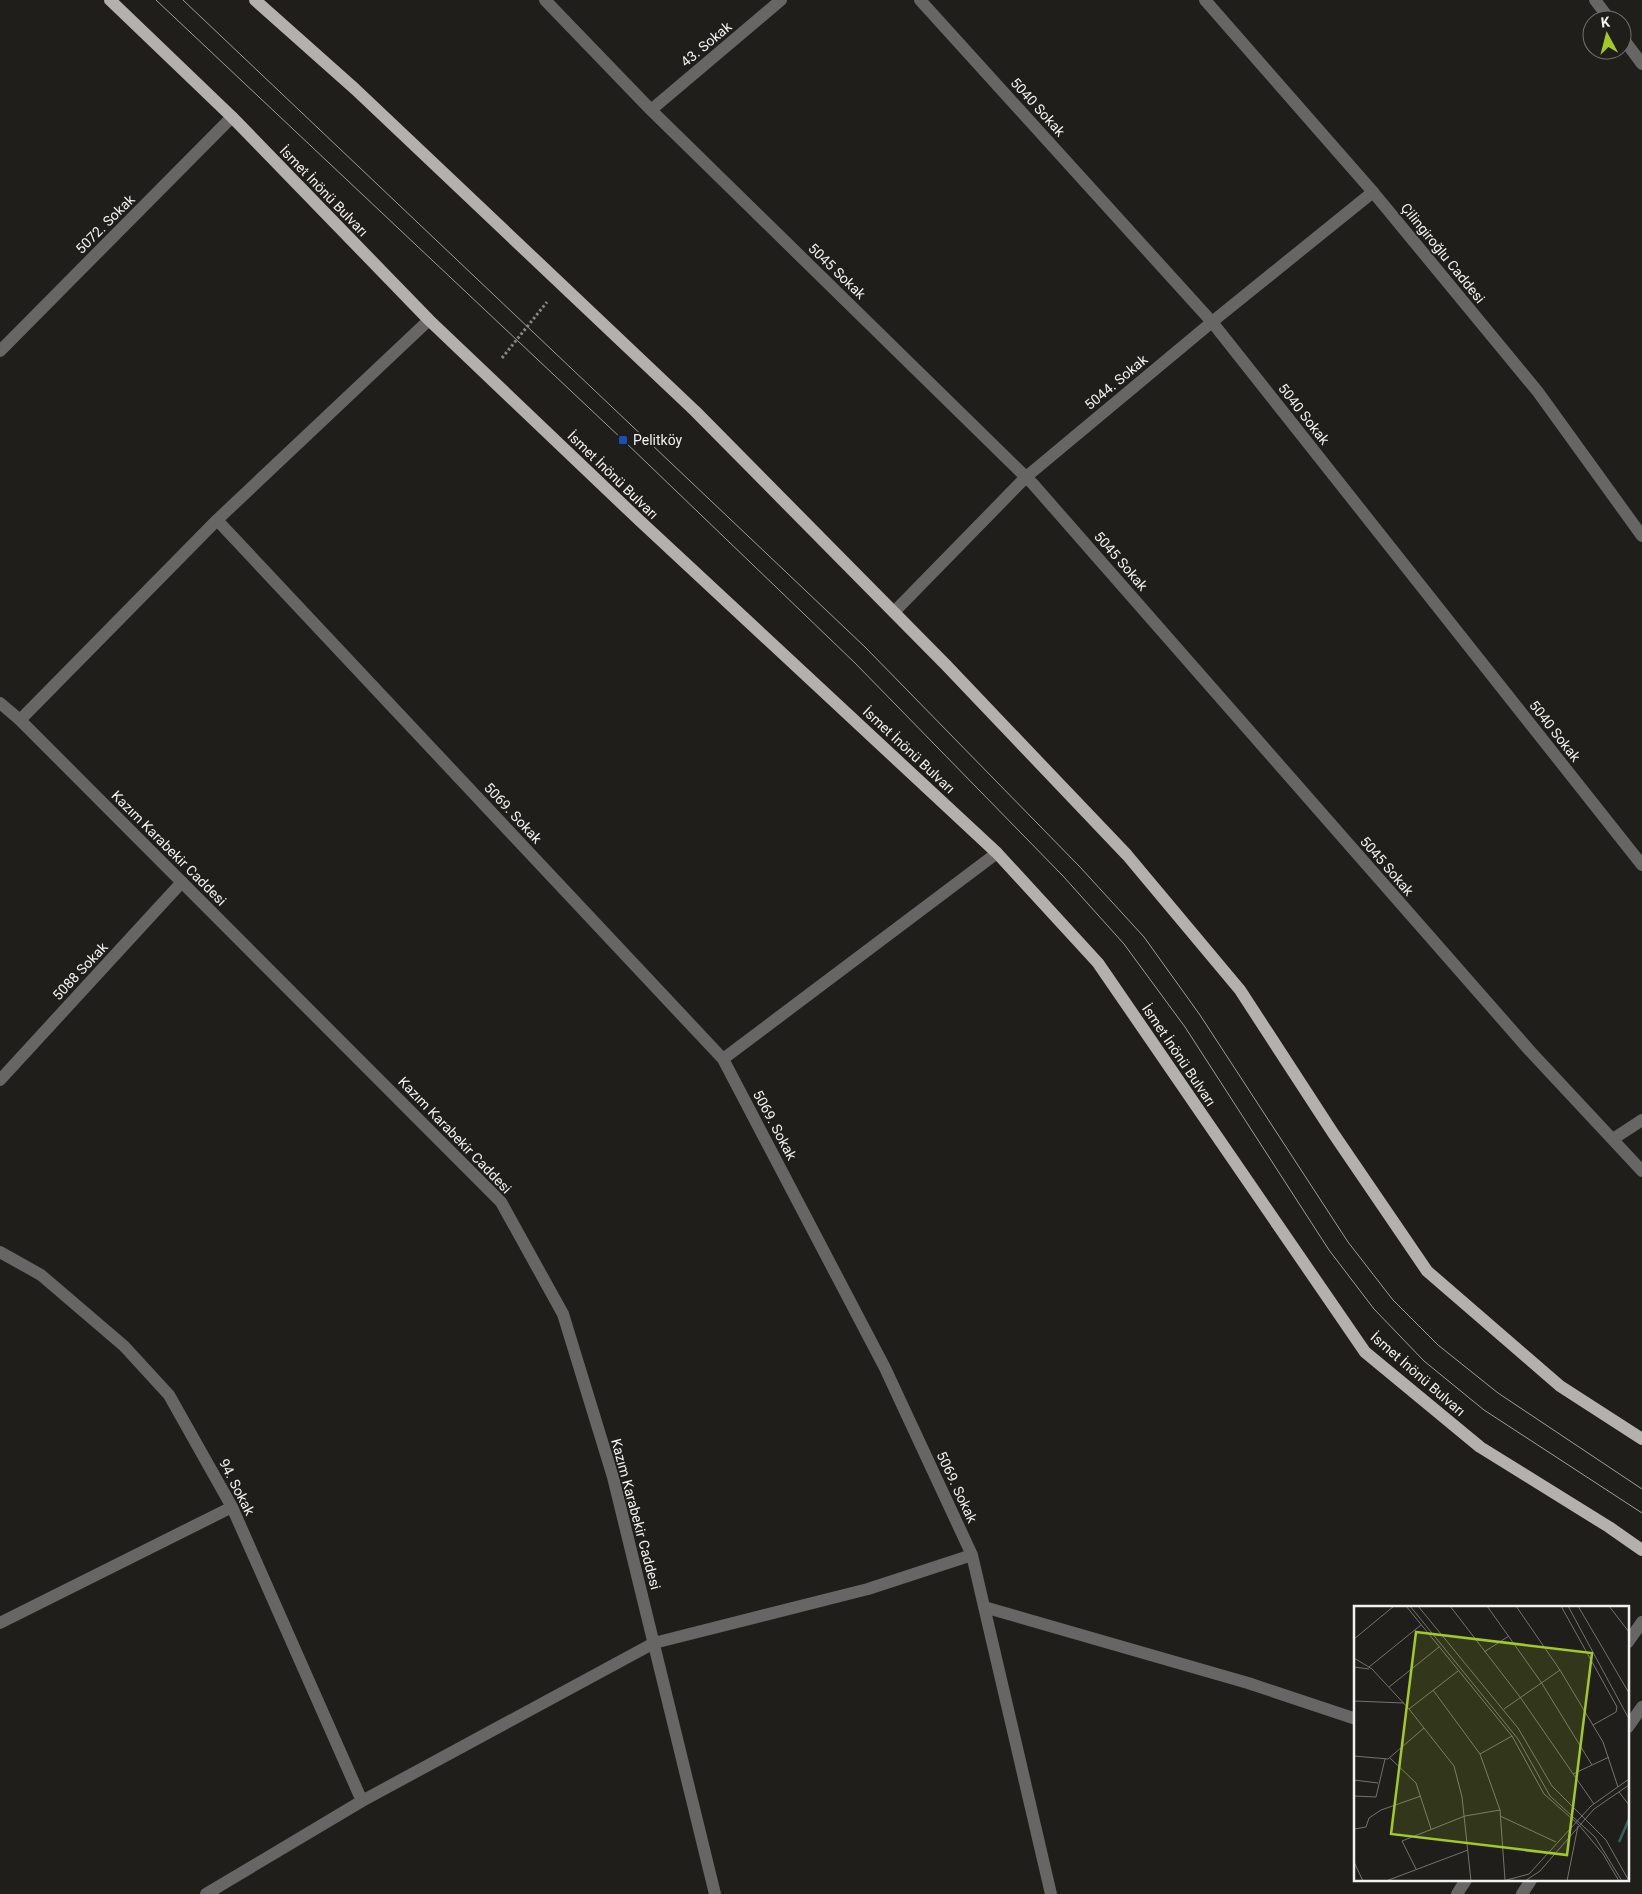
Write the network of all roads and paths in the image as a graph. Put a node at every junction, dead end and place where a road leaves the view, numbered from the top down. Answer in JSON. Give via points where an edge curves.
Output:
{"nodes":[{"id":1,"x":110,"y":0,"type":"edge"},
{"id":2,"x":255,"y":0,"type":"edge"},
{"id":3,"x":545,"y":0,"type":"edge"},
{"id":4,"x":781,"y":0,"type":"edge"},
{"id":5,"x":920,"y":0,"type":"edge"},
{"id":6,"x":1205,"y":0,"type":"edge"},
{"id":7,"x":1632,"y":50,"type":"edge"},
{"id":8,"x":1642,"y":64,"type":"edge"},
{"id":9,"x":651,"y":110,"type":"junction"},
{"id":10,"x":232,"y":117,"type":"junction"},
{"id":11,"x":1373,"y":192,"type":"junction"},
{"id":12,"x":561,"y":284,"type":"junction"},
{"id":13,"x":429,"y":320,"type":"junction"},
{"id":14,"x":1212,"y":322,"type":"junction"},
{"id":15,"x":0,"y":351,"type":"edge"},
{"id":16,"x":487,"y":376,"type":"junction"},
{"id":17,"x":1026,"y":477,"type":"junction"},
{"id":18,"x":217,"y":520,"type":"junction"},
{"id":19,"x":1642,"y":536,"type":"edge"},
{"id":20,"x":894,"y":612,"type":"junction"},
{"id":21,"x":0,"y":703,"type":"edge"},
{"id":22,"x":20,"y":720,"type":"junction"},
{"id":23,"x":997,"y":853,"type":"junction"},
{"id":24,"x":1642,"y":865,"type":"edge"},
{"id":25,"x":182,"y":882,"type":"junction"},
{"id":26,"x":723,"y":1059,"type":"junction"},
{"id":27,"x":0,"y":1080,"type":"edge"},
{"id":28,"x":1642,"y":1120,"type":"edge"},
{"id":29,"x":1613,"y":1139,"type":"junction"},
{"id":30,"x":1642,"y":1172,"type":"edge"},
{"id":31,"x":0,"y":1252,"type":"edge"},
{"id":32,"x":1642,"y":1439,"type":"edge"},
{"id":33,"x":232,"y":1507,"type":"junction"},
{"id":34,"x":1642,"y":1550,"type":"edge"},
{"id":35,"x":972,"y":1555,"type":"junction"},
{"id":36,"x":984,"y":1607,"type":"junction"},
{"id":37,"x":1642,"y":1622,"type":"edge"},
{"id":38,"x":0,"y":1623,"type":"edge"},
{"id":39,"x":1630,"y":1639,"type":"edge"},
{"id":40,"x":654,"y":1643,"type":"junction"},
{"id":41,"x":1642,"y":1707,"type":"edge"},
{"id":42,"x":1354,"y":1718,"type":"edge"},
{"id":43,"x":1630,"y":1724,"type":"edge"},
{"id":44,"x":362,"y":1801,"type":"junction"},
{"id":45,"x":1465,"y":1882,"type":"edge"},
{"id":46,"x":1530,"y":1882,"type":"edge"},
{"id":47,"x":206,"y":1894,"type":"edge"},
{"id":48,"x":715,"y":1894,"type":"edge"},
{"id":49,"x":1051,"y":1894,"type":"edge"},
{"id":50,"x":1457,"y":1894,"type":"edge"},
{"id":51,"x":1522,"y":1894,"type":"edge"}],
"edges":[{"from":1,"to":10,"type":"main road","name":"İsmet İnönü Bulvarı"},
{"from":2,"to":12,"type":"main road","via":[[355,89]]},
{"from":3,"to":9,"type":"street","name":"5045 Sokak"},
{"from":4,"to":9,"type":"street","name":"43. Sokak"},
{"from":5,"to":14,"type":"street","name":"5040 Sokak"},
{"from":6,"to":11,"type":"street","name":"Çilingiroğlu Caddesi"},
{"from":7,"to":8,"type":"street"},
{"from":9,"to":17,"type":"street","name":"5045 Sokak"},
{"from":10,"to":13,"type":"main road","name":"İsmet İnönü Bulvarı"},
{"from":10,"to":15,"type":"street","name":"5072. Sokak"},
{"from":11,"to":14,"type":"street","name":"5044. Sokak"},
{"from":11,"to":19,"type":"street","name":"Çilingiroğlu Caddesi","via":[[1538,392]]},
{"from":12,"to":16,"type":"path"},
{"from":12,"to":20,"type":"main road","via":[[696,411]]},
{"from":13,"to":16,"type":"main road","name":"İsmet İnönü Bulvarı"},
{"from":13,"to":18,"type":"street"},
{"from":14,"to":17,"type":"street","name":"5044. Sokak"},
{"from":14,"to":24,"type":"street","name":"5040 Sokak"},
{"from":16,"to":23,"type":"main road","name":"İsmet İnönü Bulvarı"},
{"from":17,"to":20,"type":"street","name":"5044. Sokak"},
{"from":17,"to":29,"type":"street","name":"5045 Sokak","via":[[1530,1051]]},
{"from":18,"to":22,"type":"street"},
{"from":18,"to":26,"type":"street","name":"5069. Sokak"},
{"from":20,"to":32,"type":"main road","via":[[1127,855],[1240,990],[1427,1271],[1560,1386]]},
{"from":21,"to":22,"type":"street","name":"Kazım Karabekir Caddesi"},
{"from":22,"to":25,"type":"street","name":"Kazım Karabekir Caddesi"},
{"from":23,"to":26,"type":"street"},
{"from":23,"to":34,"type":"main road","name":"İsmet İnönü Bulvarı","via":[[1098,963],[1365,1352],[1480,1447]]},
{"from":25,"to":27,"type":"street","name":"5088 Sokak"},
{"from":25,"to":40,"type":"street","name":"Kazım Karabekir Caddesi","via":[[501,1202],[563,1314],[613,1477]]},
{"from":26,"to":35,"type":"street","name":"5069. Sokak","via":[[885,1368]]},
{"from":28,"to":29,"type":"street"},
{"from":29,"to":30,"type":"street","name":"5045 Sokak"},
{"from":31,"to":33,"type":"street","name":"94. Sokak","via":[[41,1275],[124,1346],[169,1395]]},
{"from":33,"to":38,"type":"street"},
{"from":33,"to":44,"type":"street","name":"94. Sokak"},
{"from":35,"to":36,"type":"street","name":"5069. Sokak"},
{"from":35,"to":40,"type":"street","via":[[868,1589]]},
{"from":36,"to":42,"type":"street","via":[[1248,1683]]},
{"from":36,"to":49,"type":"street","name":"5069. Sokak"},
{"from":37,"to":39,"type":"street"},
{"from":40,"to":44,"type":"street"},
{"from":40,"to":48,"type":"street","name":"Kazım Karabekir Caddesi"},
{"from":41,"to":43,"type":"street"},
{"from":44,"to":47,"type":"street"},
{"from":45,"to":50,"type":"street"},
{"from":46,"to":51,"type":"street"}]}
